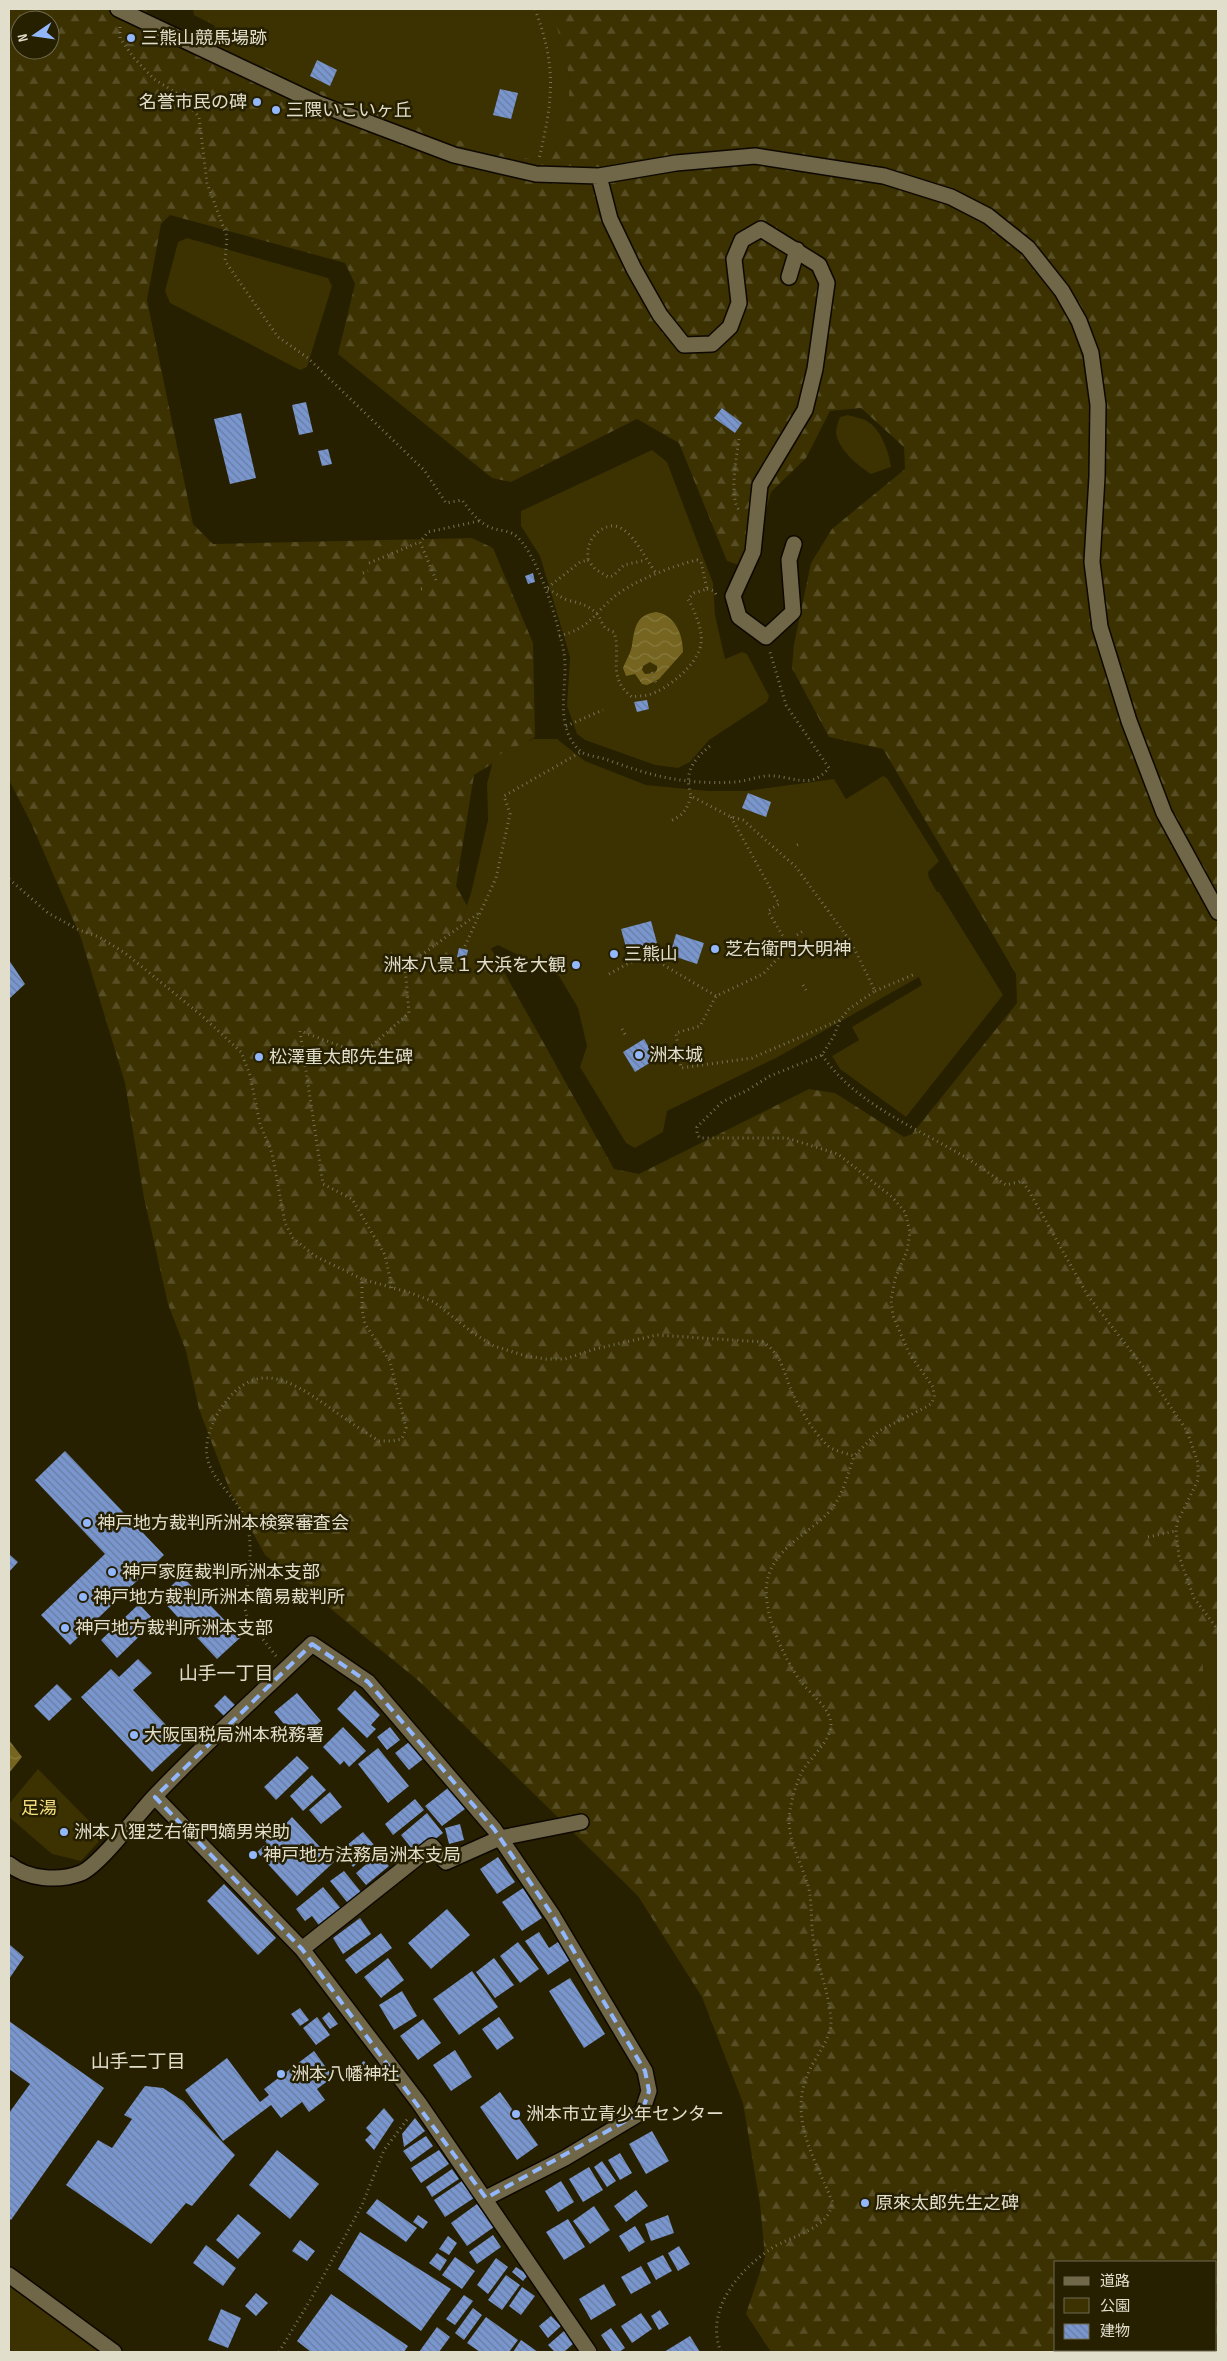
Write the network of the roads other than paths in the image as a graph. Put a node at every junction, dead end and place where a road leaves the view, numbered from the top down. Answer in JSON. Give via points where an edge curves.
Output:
{"nodes":[{"id":1,"x":118,"y":9,"type":"edge"},
{"id":2,"x":599,"y":176,"type":"junction"},
{"id":3,"x":797,"y":250,"type":"junction"},
{"id":4,"x":789,"y":276,"type":"dead end"},
{"id":5,"x":794,"y":544,"type":"dead end"},
{"id":6,"x":1218,"y":912,"type":"edge"},
{"id":7,"x":155,"y":1797,"type":"junction"},
{"id":8,"x":581,"y":1822,"type":"dead end"},
{"id":9,"x":500,"y":1838,"type":"junction"},
{"id":10,"x":9,"y":1864,"type":"edge"},
{"id":11,"x":302,"y":1949,"type":"junction"},
{"id":12,"x":486,"y":2198,"type":"junction"},
{"id":13,"x":9,"y":2275,"type":"edge"},
{"id":14,"x":586,"y":2351,"type":"edge"},
{"id":15,"x":114,"y":2352,"type":"edge"}],
"edges":[{"from":1,"to":2,"type":"street","via":[[319,104],[454,155],[536,174]]},
{"from":2,"to":3,"type":"street","via":[[610,219],[634,269],[660,315],[684,345],[712,344],[730,327],[739,303],[734,259],[742,240],[761,230]]},
{"from":2,"to":6,"type":"street","via":[[676,163],[755,156],[884,176],[958,201],[988,216],[1028,248],[1062,291],[1079,321],[1091,353],[1098,405],[1092,562],[1100,627],[1129,721],[1164,813]]},
{"from":3,"to":4,"type":"street"},
{"from":3,"to":5,"type":"street","via":[[819,264],[826,282],[815,369],[805,410],[760,485],[753,552],[733,596],[739,617],[766,637],[793,612],[789,560]]},
{"from":7,"to":9,"type":"street","via":[[312,1644],[368,1682]]},
{"from":7,"to":10,"type":"street","via":[[94,1864],[81,1873],[44,1878],[17,1870]]},
{"from":7,"to":11,"type":"street"},
{"from":8,"to":9,"type":"street"},
{"from":9,"to":11,"type":"street","via":[[446,1862],[432,1846]]},
{"from":9,"to":12,"type":"street","via":[[553,1916],[645,2071],[649,2091],[642,2112],[564,2158]]},
{"from":11,"to":12,"type":"street","via":[[419,2103]]},
{"from":12,"to":14,"type":"street"},
{"from":13,"to":15,"type":"street"}]}
